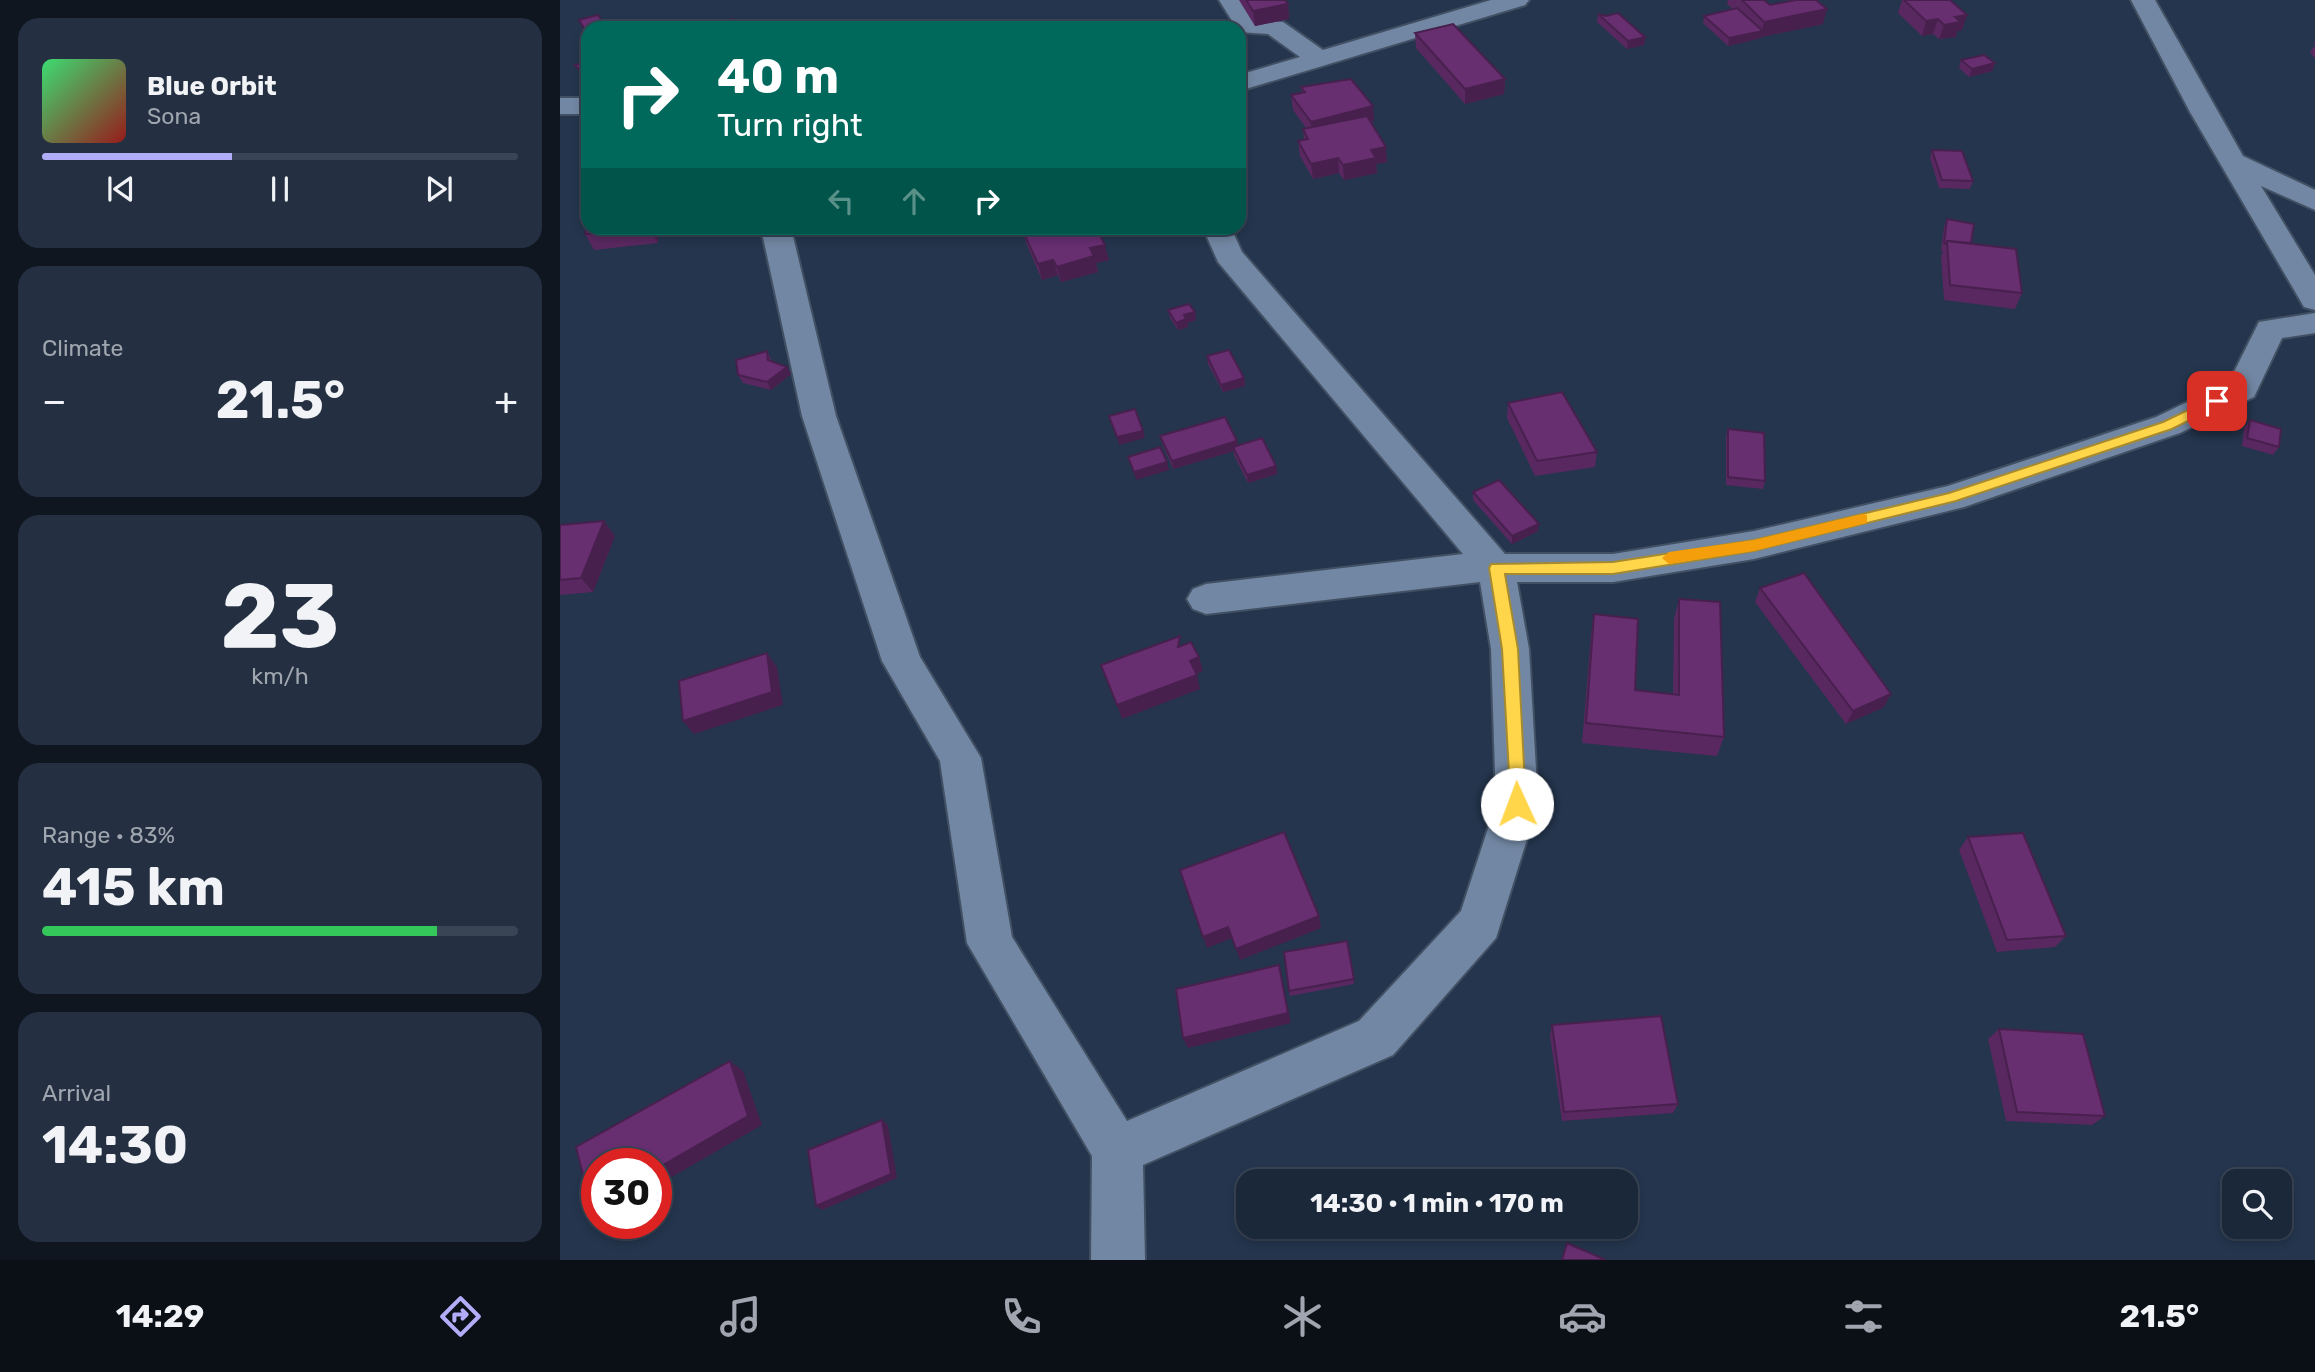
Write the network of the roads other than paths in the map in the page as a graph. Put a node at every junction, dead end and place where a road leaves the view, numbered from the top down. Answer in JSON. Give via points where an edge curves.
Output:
{"nodes":[{"id":1,"x":1231,"y":0,"type":"edge"},
{"id":2,"x":1517,"y":0,"type":"edge"},
{"id":3,"x":2143,"y":0,"type":"edge"},
{"id":4,"x":1244,"y":21,"type":"edge"},
{"id":5,"x":1246,"y":24,"type":"edge"},
{"id":6,"x":1320,"y":60,"type":"junction"},
{"id":7,"x":1246,"y":81,"type":"edge"},
{"id":8,"x":560,"y":106,"type":"edge"},
{"id":9,"x":581,"y":106,"type":"edge"},
{"id":10,"x":2232,"y":161,"type":"junction"},
{"id":11,"x":2315,"y":201,"type":"edge"},
{"id":12,"x":778,"y":235,"type":"edge"},
{"id":13,"x":1220,"y":235,"type":"edge"},
{"id":14,"x":2315,"y":300,"type":"edge"},
{"id":15,"x":2315,"y":323,"type":"edge"},
{"id":16,"x":1496,"y":568,"type":"junction"},
{"id":17,"x":1206,"y":599,"type":"dead end"},
{"id":18,"x":1117,"y":1151,"type":"junction"},
{"id":19,"x":1118,"y":1260,"type":"edge"}],
"edges":[{"from":1,"to":4,"type":"street"},
{"from":2,"to":6,"type":"street"},
{"from":3,"to":10,"type":"street"},
{"from":5,"to":6,"type":"street","via":[[1274,27]]},
{"from":6,"to":7,"type":"street"},
{"from":8,"to":9,"type":"street"},
{"from":10,"to":11,"type":"street"},
{"from":10,"to":14,"type":"street"},
{"from":12,"to":18,"type":"street","via":[[819,416],[902,661],[960,758],[990,943]]},
{"from":13,"to":16,"type":"street","via":[[1229,255]]},
{"from":15,"to":16,"type":"street","via":[[2270,329],[2242,389],[2180,419],[1951,498],[1754,545],[1613,568]]},
{"from":16,"to":17,"type":"street"},
{"from":16,"to":18,"type":"street","via":[[1510,649],[1517,804],[1479,923],[1376,1038]]},
{"from":18,"to":19,"type":"street"}]}
